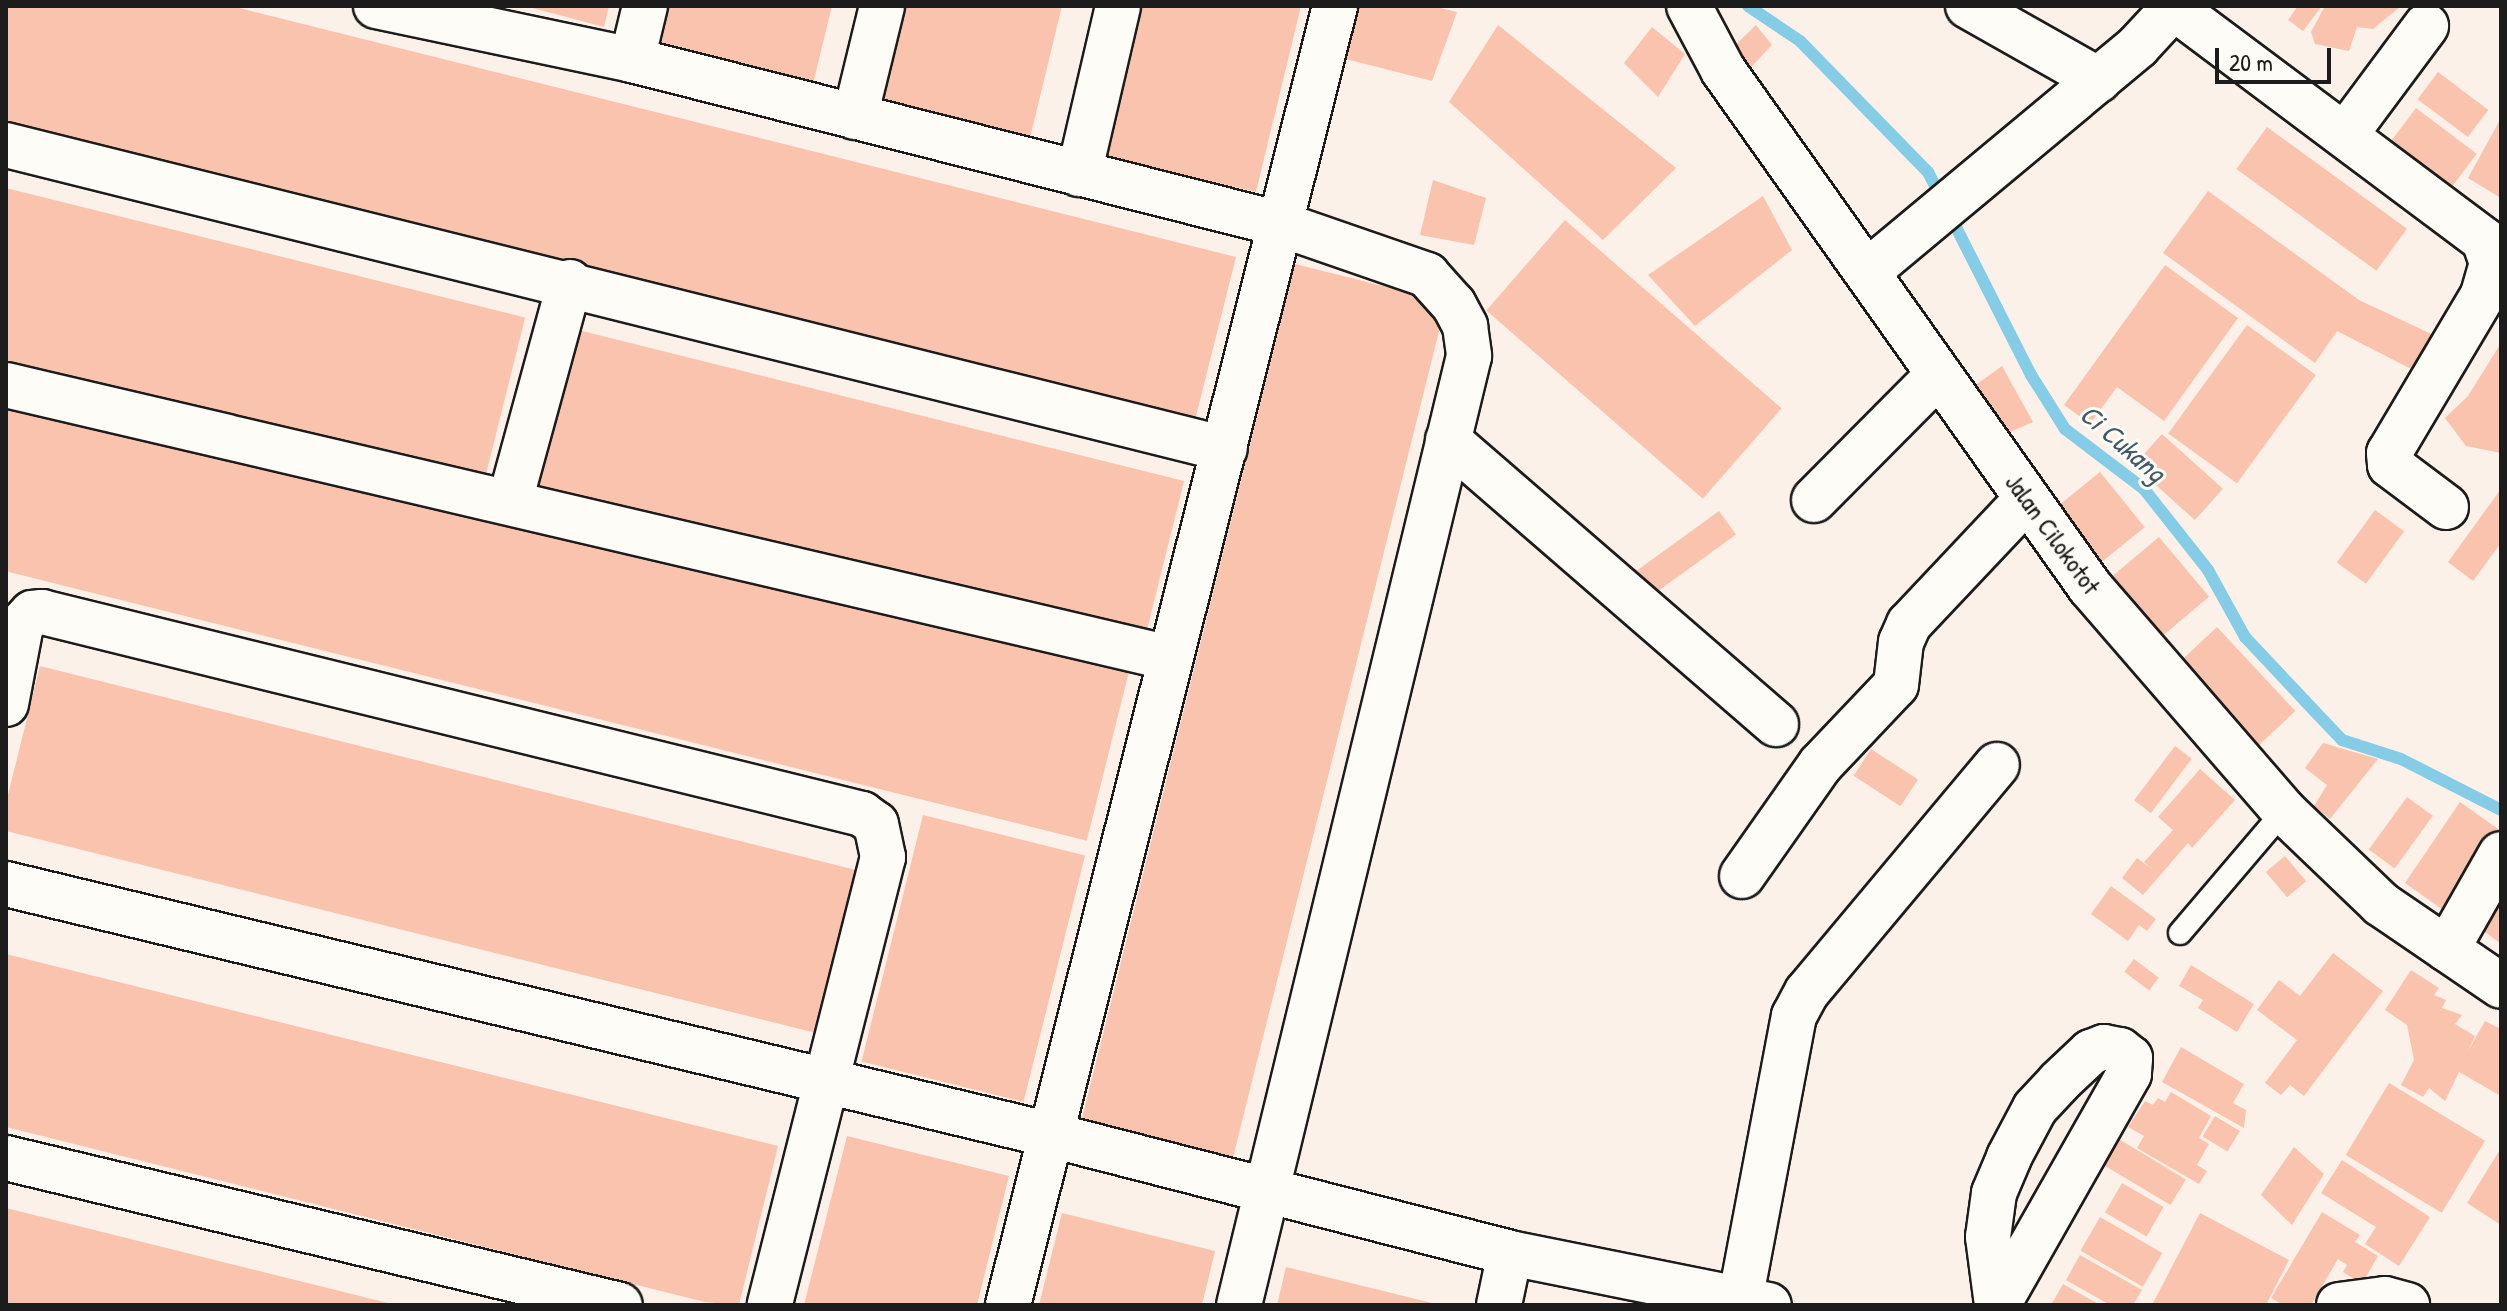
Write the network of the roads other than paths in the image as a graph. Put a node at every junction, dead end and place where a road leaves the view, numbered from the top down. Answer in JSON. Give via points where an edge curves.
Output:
{"nodes":[{"id":1,"x":376,"y":6,"type":"edge"},
{"id":2,"x":645,"y":6,"type":"edge"},
{"id":3,"x":882,"y":6,"type":"edge"},
{"id":4,"x":1118,"y":6,"type":"edge"},
{"id":5,"x":1335,"y":6,"type":"edge"},
{"id":6,"x":1689,"y":6,"type":"edge"},
{"id":7,"x":1968,"y":6,"type":"edge"},
{"id":8,"x":2174,"y":7,"type":"edge"},
{"id":9,"x":2426,"y":26,"type":"dead end"},
{"id":10,"x":632,"y":60,"type":"junction"},
{"id":11,"x":2099,"y":80,"type":"junction"},
{"id":12,"x":855,"y":117,"type":"junction"},
{"id":13,"x":2345,"y":135,"type":"junction"},
{"id":14,"x":6,"y":145,"type":"edge"},
{"id":15,"x":1079,"y":174,"type":"junction"},
{"id":16,"x":1280,"y":224,"type":"junction"},
{"id":17,"x":1867,"y":272,"type":"junction"},
{"id":18,"x":570,"y":282,"type":"junction"},
{"id":19,"x":1939,"y":374,"type":"junction"},
{"id":20,"x":6,"y":385,"type":"edge"},
{"id":21,"x":1448,"y":440,"type":"junction"},
{"id":22,"x":1225,"y":449,"type":"junction"},
{"id":23,"x":2027,"y":499,"type":"junction"},
{"id":24,"x":1814,"y":500,"type":"dead end"},
{"id":25,"x":510,"y":501,"type":"junction"},
{"id":26,"x":2446,"y":507,"type":"dead end"},
{"id":27,"x":1170,"y":658,"type":"junction"},
{"id":28,"x":6,"y":704,"type":"edge"},
{"id":29,"x":1776,"y":724,"type":"dead end"},
{"id":30,"x":1997,"y":765,"type":"dead end"},
{"id":31,"x":2284,"y":811,"type":"junction"},
{"id":32,"x":2501,"y":854,"type":"edge"},
{"id":33,"x":1742,"y":876,"type":"dead end"},
{"id":34,"x":6,"y":884,"type":"edge"},
{"id":35,"x":2180,"y":933,"type":"dead end"},
{"id":36,"x":2447,"y":949,"type":"junction"},
{"id":37,"x":2501,"y":986,"type":"edge"},
{"id":38,"x":825,"y":1080,"type":"junction"},
{"id":39,"x":1055,"y":1136,"type":"junction"},
{"id":40,"x":6,"y":1158,"type":"edge"},
{"id":41,"x":1264,"y":1193,"type":"junction"},
{"id":42,"x":1510,"y":1253,"type":"junction"},
{"id":43,"x":1726,"y":1300,"type":"edge"},
{"id":44,"x":620,"y":1305,"type":"edge"},
{"id":45,"x":770,"y":1305,"type":"edge"},
{"id":46,"x":1008,"y":1305,"type":"edge"},
{"id":47,"x":1239,"y":1305,"type":"edge"},
{"id":48,"x":1499,"y":1305,"type":"edge"},
{"id":49,"x":1998,"y":1305,"type":"edge"},
{"id":50,"x":2339,"y":1305,"type":"edge"},
{"id":51,"x":2407,"y":1305,"type":"edge"}],
"edges":[{"from":1,"to":10,"type":"street"},
{"from":2,"to":10,"type":"street"},
{"from":3,"to":12,"type":"street"},
{"from":4,"to":15,"type":"street"},
{"from":5,"to":16,"type":"street"},
{"from":6,"to":17,"type":"street","name":"Jalan Cilokotot","via":[[1723,70]]},
{"from":7,"to":11,"type":"street"},
{"from":8,"to":11,"type":"street"},
{"from":8,"to":13,"type":"street"},
{"from":9,"to":13,"type":"street"},
{"from":10,"to":12,"type":"street"},
{"from":11,"to":17,"type":"street"},
{"from":12,"to":15,"type":"street"},
{"from":13,"to":26,"type":"street","via":[[2484,240],[2492,263],[2483,295],[2389,453],[2390,465]]},
{"from":14,"to":18,"type":"street"},
{"from":15,"to":16,"type":"street"},
{"from":16,"to":21,"type":"street","via":[[1427,275],[1454,305],[1465,326],[1469,356]]},
{"from":16,"to":22,"type":"street"},
{"from":17,"to":19,"type":"street","name":"Jalan Cilokotot"},
{"from":18,"to":22,"type":"street"},
{"from":18,"to":25,"type":"street"},
{"from":19,"to":23,"type":"street","name":"Jalan Cilokotot"},
{"from":19,"to":24,"type":"street"},
{"from":20,"to":25,"type":"street"},
{"from":21,"to":29,"type":"street"},
{"from":21,"to":41,"type":"street"},
{"from":22,"to":27,"type":"street"},
{"from":23,"to":31,"type":"street","name":"Jalan Cilokotot","via":[[2090,587]]},
{"from":23,"to":33,"type":"street","via":[[1909,624],[1901,642],[1896,685],[1820,765]]},
{"from":25,"to":27,"type":"street"},
{"from":27,"to":39,"type":"street"},
{"from":28,"to":38,"type":"street","via":[[21,625],[32,613],[42,612],[862,814],[876,824],[883,857]]},
{"from":30,"to":43,"type":"street","via":[[1807,992],[1794,1016]]},
{"from":31,"to":35,"type":"lane"},
{"from":31,"to":36,"type":"street","name":"Jalan Cilokotot","via":[[2381,904]]},
{"from":32,"to":36,"type":"street"},
{"from":34,"to":38,"type":"street"},
{"from":36,"to":37,"type":"street","name":"Jalan Cilokotot"},
{"from":38,"to":39,"type":"street"},
{"from":38,"to":45,"type":"street"},
{"from":39,"to":41,"type":"street"},
{"from":39,"to":46,"type":"street"},
{"from":40,"to":44,"type":"street"},
{"from":41,"to":42,"type":"street"},
{"from":41,"to":47,"type":"street"},
{"from":42,"to":43,"type":"street"},
{"from":42,"to":48,"type":"street"},
{"from":49,"to":49,"type":"street","via":[[2129,1074],[2130,1058],[2120,1050],[2104,1047],[2091,1052],[2059,1082],[2035,1108],[2009,1157],[1994,1193],[1988,1237]]},
{"from":50,"to":51,"type":"street","via":[[2385,1299]]}]}
